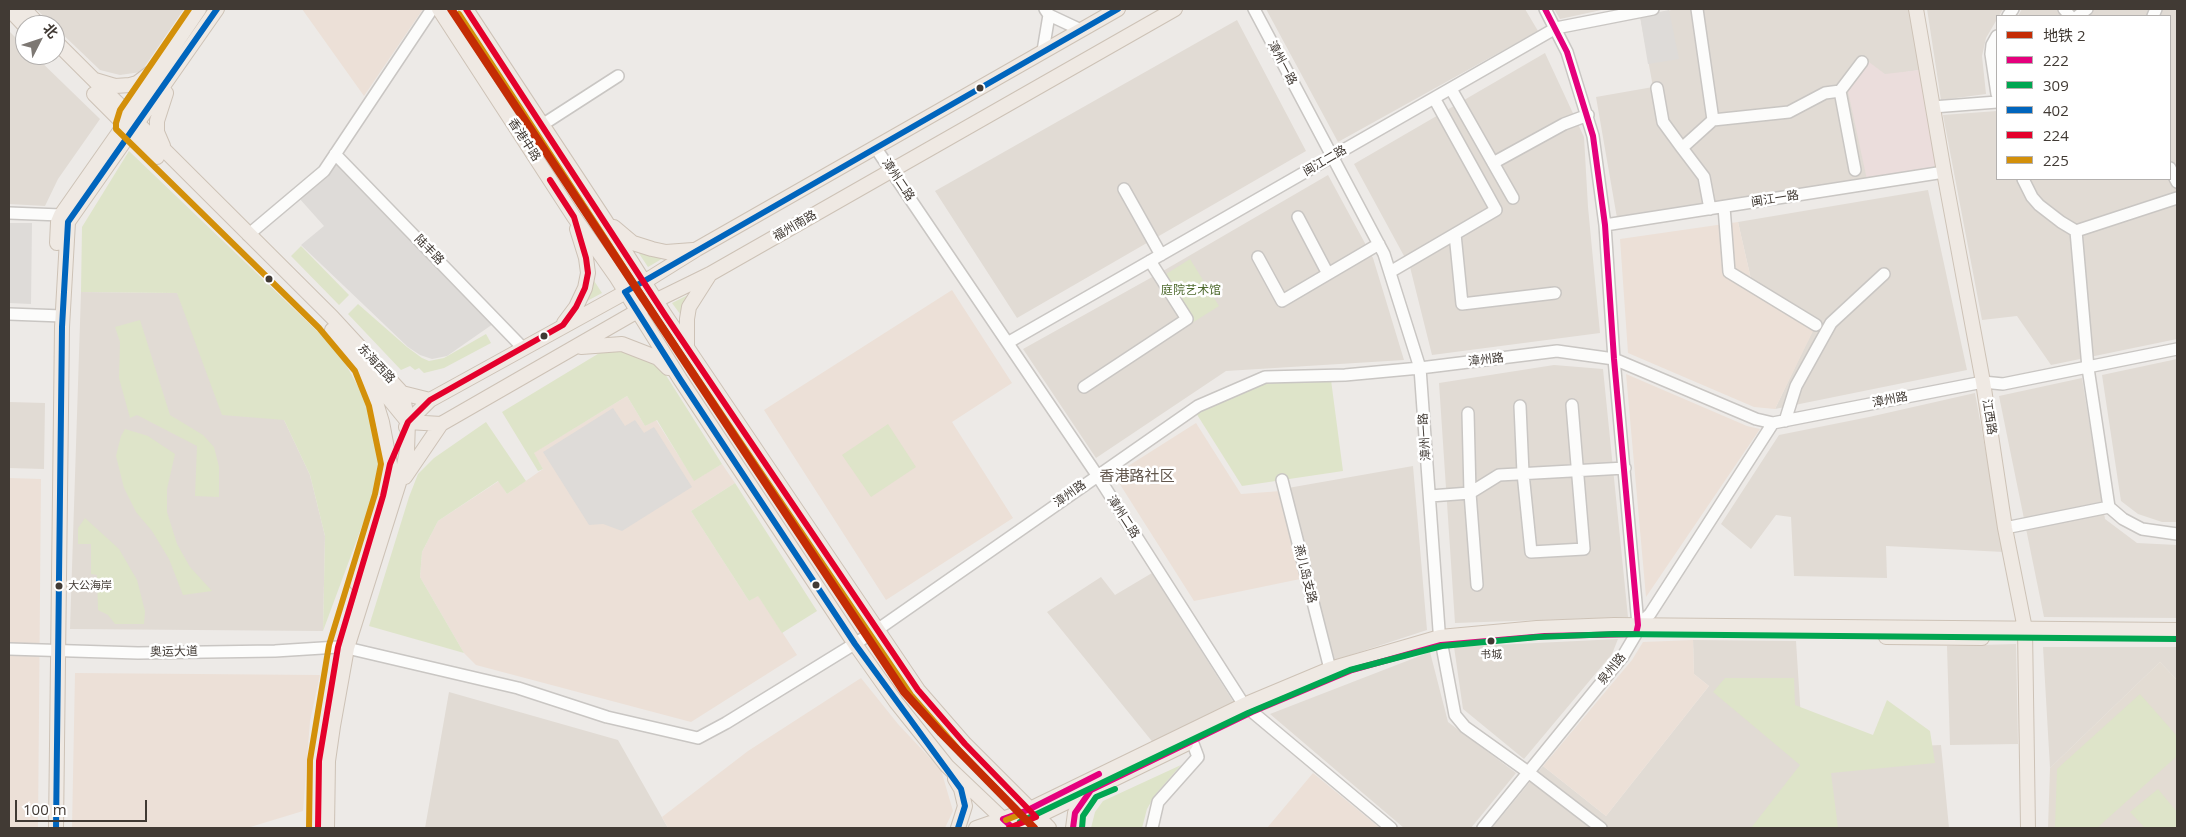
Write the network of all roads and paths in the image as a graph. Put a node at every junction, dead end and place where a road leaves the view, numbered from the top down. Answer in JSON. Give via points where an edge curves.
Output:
{"nodes":[{"id":1,"x":200,"y":9,"type":"edge"},
{"id":2,"x":217,"y":9,"type":"edge"},
{"id":3,"x":432,"y":9,"type":"edge"},
{"id":4,"x":439,"y":9,"type":"edge"},
{"id":5,"x":466,"y":9,"type":"edge"},
{"id":6,"x":1118,"y":9,"type":"edge"},
{"id":7,"x":1175,"y":9,"type":"edge"},
{"id":8,"x":1254,"y":9,"type":"edge"},
{"id":9,"x":1545,"y":9,"type":"edge"},
{"id":10,"x":1653,"y":9,"type":"edge"},
{"id":11,"x":1697,"y":9,"type":"edge"},
{"id":12,"x":1916,"y":9,"type":"edge"},
{"id":13,"x":1047,"y":12,"type":"edge"},
{"id":14,"x":1556,"y":28,"type":"junction"},
{"id":15,"x":1081,"y":30,"type":"junction"},
{"id":16,"x":1996,"y":38,"type":"edge"},
{"id":17,"x":1043,"y":52,"type":"junction"},
{"id":18,"x":65,"y":53,"type":"edge"},
{"id":19,"x":163,"y":62,"type":"junction"},
{"id":20,"x":1862,"y":62,"type":"dead end"},
{"id":21,"x":65,"y":65,"type":"edge"},
{"id":22,"x":175,"y":70,"type":"junction"},
{"id":23,"x":87,"y":76,"type":"junction"},
{"id":24,"x":618,"y":76,"type":"dead end"},
{"id":25,"x":1996,"y":87,"type":"edge"},
{"id":26,"x":1657,"y":88,"type":"dead end"},
{"id":27,"x":1450,"y":89,"type":"junction"},
{"id":28,"x":1840,"y":91,"type":"junction"},
{"id":29,"x":1434,"y":98,"type":"junction"},
{"id":30,"x":1996,"y":102,"type":"edge"},
{"id":31,"x":1933,"y":107,"type":"junction"},
{"id":32,"x":1588,"y":115,"type":"junction"},
{"id":33,"x":1713,"y":120,"type":"junction"},
{"id":34,"x":130,"y":124,"type":"junction"},
{"id":35,"x":542,"y":125,"type":"junction"},
{"id":36,"x":875,"y":147,"type":"junction"},
{"id":37,"x":1682,"y":148,"type":"junction"},
{"id":38,"x":167,"y":154,"type":"junction"},
{"id":39,"x":336,"y":154,"type":"junction"},
{"id":40,"x":1332,"y":157,"type":"junction"},
{"id":41,"x":1493,"y":163,"type":"junction"},
{"id":42,"x":891,"y":170,"type":"junction"},
{"id":43,"x":1855,"y":170,"type":"dead end"},
{"id":44,"x":2171,"y":170,"type":"edge"},
{"id":45,"x":1944,"y":172,"type":"junction"},
{"id":46,"x":2024,"y":180,"type":"edge"},
{"id":47,"x":2177,"y":182,"type":"edge"},
{"id":48,"x":1124,"y":189,"type":"dead end"},
{"id":49,"x":1513,"y":198,"type":"dead end"},
{"id":50,"x":2177,"y":198,"type":"edge"},
{"id":51,"x":1724,"y":207,"type":"junction"},
{"id":52,"x":1710,"y":209,"type":"junction"},
{"id":53,"x":9,"y":213,"type":"edge"},
{"id":54,"x":66,"y":215,"type":"junction"},
{"id":55,"x":574,"y":217,"type":"junction"},
{"id":56,"x":1298,"y":217,"type":"dead end"},
{"id":57,"x":605,"y":220,"type":"junction"},
{"id":58,"x":1605,"y":225,"type":"junction"},
{"id":59,"x":2076,"y":231,"type":"junction"},
{"id":60,"x":1455,"y":234,"type":"junction"},
{"id":61,"x":248,"y":235,"type":"junction"},
{"id":62,"x":1379,"y":244,"type":"junction"},
{"id":63,"x":697,"y":250,"type":"junction"},
{"id":64,"x":1161,"y":255,"type":"junction"},
{"id":65,"x":1258,"y":257,"type":"dead end"},
{"id":66,"x":1150,"y":262,"type":"junction"},
{"id":67,"x":1390,"y":272,"type":"junction"},
{"id":68,"x":710,"y":274,"type":"junction"},
{"id":69,"x":1328,"y":274,"type":"junction"},
{"id":70,"x":1884,"y":274,"type":"dead end"},
{"id":71,"x":644,"y":282,"type":"junction"},
{"id":72,"x":625,"y":292,"type":"junction"},
{"id":73,"x":1555,"y":293,"type":"dead end"},
{"id":74,"x":655,"y":301,"type":"junction"},
{"id":75,"x":637,"y":311,"type":"junction"},
{"id":76,"x":9,"y":314,"type":"edge"},
{"id":77,"x":57,"y":316,"type":"junction"},
{"id":78,"x":563,"y":325,"type":"junction"},
{"id":79,"x":1816,"y":325,"type":"dead end"},
{"id":80,"x":1008,"y":342,"type":"junction"},
{"id":81,"x":523,"y":348,"type":"junction"},
{"id":82,"x":575,"y":348,"type":"junction"},
{"id":83,"x":687,"y":348,"type":"junction"},
{"id":84,"x":2177,"y":349,"type":"edge"},
{"id":85,"x":1614,"y":359,"type":"junction"},
{"id":86,"x":363,"y":367,"type":"junction"},
{"id":87,"x":1420,"y":368,"type":"junction"},
{"id":88,"x":2088,"y":368,"type":"junction"},
{"id":89,"x":680,"y":379,"type":"junction"},
{"id":90,"x":1983,"y":382,"type":"junction"},
{"id":91,"x":1084,"y":387,"type":"dead end"},
{"id":92,"x":402,"y":393,"type":"junction"},
{"id":93,"x":430,"y":400,"type":"junction"},
{"id":94,"x":1572,"y":405,"type":"dead end"},
{"id":95,"x":1520,"y":406,"type":"dead end"},
{"id":96,"x":1468,"y":412,"type":"dead end"},
{"id":97,"x":1785,"y":421,"type":"junction"},
{"id":98,"x":408,"y":422,"type":"junction"},
{"id":99,"x":1773,"y":423,"type":"junction"},
{"id":100,"x":441,"y":424,"type":"junction"},
{"id":101,"x":390,"y":464,"type":"junction"},
{"id":102,"x":1625,"y":468,"type":"junction"},
{"id":103,"x":1578,"y":470,"type":"junction"},
{"id":104,"x":1523,"y":473,"type":"junction"},
{"id":105,"x":1097,"y":475,"type":"junction"},
{"id":106,"x":1282,"y":480,"type":"dead end"},
{"id":107,"x":396,"y":493,"type":"junction"},
{"id":108,"x":1470,"y":494,"type":"junction"},
{"id":109,"x":1430,"y":496,"type":"junction"},
{"id":110,"x":2109,"y":507,"type":"junction"},
{"id":111,"x":2006,"y":528,"type":"junction"},
{"id":112,"x":2177,"y":534,"type":"edge"},
{"id":113,"x":1477,"y":585,"type":"dead end"},
{"id":114,"x":1637,"y":629,"type":"junction"},
{"id":115,"x":877,"y":630,"type":"junction"},
{"id":116,"x":2177,"y":630,"type":"edge"},
{"id":117,"x":2025,"y":634,"type":"junction"},
{"id":118,"x":2177,"y":639,"type":"edge"},
{"id":119,"x":1441,"y":641,"type":"junction"},
{"id":120,"x":855,"y":644,"type":"junction"},
{"id":121,"x":9,"y":648,"type":"edge"},
{"id":122,"x":343,"y":648,"type":"junction"},
{"id":123,"x":55,"y":649,"type":"junction"},
{"id":124,"x":1330,"y":669,"type":"junction"},
{"id":125,"x":1248,"y":709,"type":"junction"},
{"id":126,"x":1192,"y":741,"type":"junction"},
{"id":127,"x":946,"y":766,"type":"junction"},
{"id":128,"x":1528,"y":772,"type":"junction"},
{"id":129,"x":1092,"y":790,"type":"junction"},
{"id":130,"x":1032,"y":813,"type":"junction"},
{"id":131,"x":1009,"y":826,"type":"edge"},
{"id":132,"x":48,"y":828,"type":"edge"},
{"id":133,"x":56,"y":828,"type":"edge"},
{"id":134,"x":318,"y":828,"type":"edge"},
{"id":135,"x":327,"y":828,"type":"edge"},
{"id":136,"x":958,"y":828,"type":"edge"},
{"id":137,"x":976,"y":828,"type":"edge"},
{"id":138,"x":1049,"y":828,"type":"edge"},
{"id":139,"x":1073,"y":828,"type":"edge"},
{"id":140,"x":1152,"y":828,"type":"edge"},
{"id":141,"x":1391,"y":828,"type":"edge"},
{"id":142,"x":1482,"y":828,"type":"edge"},
{"id":143,"x":1601,"y":828,"type":"edge"},
{"id":144,"x":2028,"y":828,"type":"edge"}],
"edges":[{"from":1,"to":19,"type":"main road"},
{"from":2,"to":22,"type":"main road"},
{"from":3,"to":39,"type":"street"},
{"from":4,"to":55,"type":"main road","name":"香港中路"},
{"from":5,"to":35,"type":"main road","name":"香港中路"},
{"from":6,"to":15,"type":"main road"},
{"from":7,"to":42,"type":"main road","name":"福州南路"},
{"from":8,"to":40,"type":"street","name":"漳州一路"},
{"from":9,"to":14,"type":"street"},
{"from":10,"to":14,"type":"street","name":"闽江二路"},
{"from":11,"to":33,"type":"street"},
{"from":12,"to":31,"type":"main road","name":"江西路"},
{"from":13,"to":15,"type":"street"},
{"from":13,"to":17,"type":"street"},
{"from":14,"to":27,"type":"street","name":"闽江二路"},
{"from":14,"to":32,"type":"street"},
{"from":15,"to":17,"type":"main road"},
{"from":16,"to":25,"type":"street","via":[[1991,54]]},
{"from":17,"to":36,"type":"main road"},
{"from":18,"to":23,"type":"main road","name":"东海西路"},
{"from":19,"to":23,"type":"main road","via":[[145,78],[130,85],[106,84]]},
{"from":19,"to":34,"type":"main road"},
{"from":20,"to":28,"type":"street"},
{"from":21,"to":34,"type":"main road","name":"东海西路"},
{"from":22,"to":34,"type":"main road"},
{"from":22,"to":38,"type":"main road","via":[[157,121],[159,139]]},
{"from":23,"to":34,"type":"main road","name":"东海西路"},
{"from":24,"to":35,"type":"street"},
{"from":26,"to":37,"type":"street","via":[[1663,122]]},
{"from":27,"to":29,"type":"street","name":"闽江二路"},
{"from":27,"to":41,"type":"street"},
{"from":28,"to":33,"type":"street","via":[[1825,93],[1789,112]]},
{"from":28,"to":43,"type":"street"},
{"from":29,"to":40,"type":"street","name":"闽江二路"},
{"from":29,"to":60,"type":"street","via":[[1496,210]]},
{"from":30,"to":31,"type":"street"},
{"from":31,"to":45,"type":"main road","name":"江西路"},
{"from":32,"to":41,"type":"street","via":[[1564,124]]},
{"from":32,"to":58,"type":"street"},
{"from":33,"to":37,"type":"street"},
{"from":34,"to":38,"type":"main road","name":"东海西路"},
{"from":34,"to":54,"type":"main road"},
{"from":34,"to":86,"type":"main road","name":"东海西路","via":[[326,322]]},
{"from":35,"to":57,"type":"main road","name":"香港中路"},
{"from":36,"to":42,"type":"street","name":"漳州二路"},
{"from":36,"to":63,"type":"main road"},
{"from":37,"to":52,"type":"street","via":[[1704,177]]},
{"from":38,"to":61,"type":"main road","name":"东海西路"},
{"from":39,"to":61,"type":"street","via":[[314,181]]},
{"from":39,"to":81,"type":"street","name":"陆丰路"},
{"from":40,"to":62,"type":"street","name":"漳州一路"},
{"from":40,"to":64,"type":"street","name":"闽江二路"},
{"from":41,"to":49,"type":"street"},
{"from":42,"to":68,"type":"main road","name":"福州南路"},
{"from":42,"to":80,"type":"street","name":"漳州二路"},
{"from":44,"to":47,"type":"street"},
{"from":45,"to":51,"type":"street","name":"闽江一路"},
{"from":45,"to":90,"type":"main road","name":"江西路"},
{"from":46,"to":59,"type":"street","via":[[2039,205]]},
{"from":48,"to":64,"type":"street"},
{"from":50,"to":59,"type":"street"},
{"from":51,"to":52,"type":"street","name":"闽江一路"},
{"from":51,"to":79,"type":"street","via":[[1729,272]]},
{"from":52,"to":58,"type":"street","name":"闽江一路"},
{"from":53,"to":54,"type":"street"},
{"from":54,"to":77,"type":"main road","via":[[68,222]]},
{"from":55,"to":72,"type":"main road","name":"香港中路"},
{"from":55,"to":78,"type":"main road","via":[[588,273],[586,288]]},
{"from":56,"to":69,"type":"street"},
{"from":57,"to":63,"type":"main road","via":[[633,243],[666,252]]},
{"from":57,"to":71,"type":"main road","name":"香港中路"},
{"from":58,"to":85,"type":"street"},
{"from":59,"to":88,"type":"street"},
{"from":60,"to":67,"type":"street"},
{"from":60,"to":73,"type":"street","via":[[1462,304]]},
{"from":61,"to":92,"type":"main road","name":"东海西路","via":[[332,317]]},
{"from":62,"to":67,"type":"street","name":"漳州一路"},
{"from":62,"to":69,"type":"street"},
{"from":63,"to":71,"type":"main road"},
{"from":64,"to":66,"type":"street","name":"闽江二路"},
{"from":65,"to":69,"type":"street","via":[[1282,301]]},
{"from":66,"to":80,"type":"street","name":"闽江二路"},
{"from":66,"to":91,"type":"street","via":[[1188,319]]},
{"from":67,"to":87,"type":"street","name":"漳州一路"},
{"from":68,"to":74,"type":"main road","name":"福州南路"},
{"from":68,"to":83,"type":"main road","via":[[686,319]]},
{"from":70,"to":97,"type":"street","via":[[1831,323],[1796,386]]},
{"from":71,"to":72,"type":"main road"},
{"from":71,"to":74,"type":"main road","name":"香港中路"},
{"from":72,"to":75,"type":"main road","name":"香港中路"},
{"from":72,"to":78,"type":"main road"},
{"from":74,"to":75,"type":"main road","name":"福州南路"},
{"from":74,"to":83,"type":"main road","name":"香港中路"},
{"from":75,"to":82,"type":"main road","name":"福州南路"},
{"from":75,"to":89,"type":"main road","name":"香港中路"},
{"from":76,"to":77,"type":"street"},
{"from":77,"to":123,"type":"main road"},
{"from":78,"to":81,"type":"main road"},
{"from":80,"to":105,"type":"street","name":"漳州二路"},
{"from":81,"to":93,"type":"main road"},
{"from":82,"to":89,"type":"main road","via":[[622,344],[658,358]]},
{"from":82,"to":100,"type":"main road","name":"福州南路"},
{"from":83,"to":115,"type":"main road","name":"香港中路"},
{"from":84,"to":88,"type":"street","name":"漳州路"},
{"from":85,"to":87,"type":"street","name":"漳州路","via":[[1557,351]]},
{"from":85,"to":99,"type":"street","name":"漳州路","via":[[1756,419]]},
{"from":85,"to":102,"type":"street"},
{"from":86,"to":98,"type":"main road"},
{"from":86,"to":101,"type":"main road","name":"东海西路","via":[[382,422]]},
{"from":87,"to":105,"type":"street","name":"漳州路","via":[[1345,375],[1265,377],[1198,406]]},
{"from":87,"to":109,"type":"street","name":"漳州一路"},
{"from":88,"to":90,"type":"street","name":"漳州路","via":[[2002,384]]},
{"from":88,"to":110,"type":"street"},
{"from":89,"to":120,"type":"main road","name":"香港中路"},
{"from":90,"to":97,"type":"street","name":"漳州路"},
{"from":90,"to":111,"type":"main road","name":"江西路"},
{"from":92,"to":93,"type":"main road"},
{"from":92,"to":98,"type":"main road","name":"东海西路"},
{"from":93,"to":98,"type":"main road"},
{"from":94,"to":103,"type":"street"},
{"from":95,"to":104,"type":"street"},
{"from":96,"to":108,"type":"street"},
{"from":97,"to":99,"type":"street","name":"漳州路"},
{"from":98,"to":100,"type":"main road"},
{"from":98,"to":101,"type":"main road"},
{"from":98,"to":107,"type":"main road","name":"东海西路","via":[[407,451]]},
{"from":99,"to":114,"type":"street","name":"泉州路","via":[[1650,614]]},
{"from":100,"to":107,"type":"main road"},
{"from":101,"to":122,"type":"main road","name":"东海西路"},
{"from":102,"to":103,"type":"street"},
{"from":102,"to":114,"type":"street"},
{"from":103,"to":104,"type":"street"},
{"from":103,"to":104,"type":"street","via":[[1584,549],[1531,552]]},
{"from":104,"to":108,"type":"street","via":[[1499,475]]},
{"from":105,"to":115,"type":"street","name":"漳州路"},
{"from":105,"to":125,"type":"street","name":"漳州二路"},
{"from":106,"to":124,"type":"street","name":"燕儿岛支路"},
{"from":107,"to":122,"type":"main road","name":"东海西路"},
{"from":108,"to":109,"type":"street"},
{"from":108,"to":113,"type":"street"},
{"from":109,"to":119,"type":"street","name":"漳州一路"},
{"from":110,"to":111,"type":"street"},
{"from":110,"to":112,"type":"street","via":[[2142,529]]},
{"from":111,"to":117,"type":"main road","name":"江西路"},
{"from":114,"to":117,"type":"main road"},
{"from":114,"to":119,"type":"main road","via":[[1537,628]]},
{"from":114,"to":128,"type":"street","name":"泉州路","via":[[1623,656]]},
{"from":115,"to":120,"type":"street","name":"漳州路"},
{"from":115,"to":130,"type":"main road","name":"香港中路","via":[[918,690]]},
{"from":116,"to":117,"type":"main road"},
{"from":117,"to":118,"type":"main road"},
{"from":117,"to":144,"type":"main road","name":"江西路"},
{"from":119,"to":124,"type":"main road"},
{"from":119,"to":125,"type":"main road"},
{"from":119,"to":128,"type":"street","name":"漳州一路","via":[[1455,715],[1465,727]]},
{"from":120,"to":122,"type":"street","name":"奥运大道","via":[[698,738],[607,717],[518,688]]},
{"from":120,"to":127,"type":"main road","name":"香港中路"},
{"from":121,"to":123,"type":"street","name":"奥运大道"},
{"from":122,"to":123,"type":"street","name":"奥运大道","via":[[138,653]]},
{"from":122,"to":134,"type":"main road","name":"东海西路","via":[[324,723],[317,795]]},
{"from":122,"to":135,"type":"main road","name":"东海西路","via":[[328,761]]},
{"from":123,"to":132,"type":"main road"},
{"from":123,"to":133,"type":"main road"},
{"from":124,"to":125,"type":"main road"},
{"from":125,"to":126,"type":"main road"},
{"from":125,"to":130,"type":"main road"},
{"from":125,"to":141,"type":"street","name":"漳州二路"},
{"from":126,"to":129,"type":"main road"},
{"from":126,"to":140,"type":"street","via":[[1198,757],[1158,802]]},
{"from":127,"to":131,"type":"main road","name":"香港中路"},
{"from":127,"to":136,"type":"main road","via":[[961,789],[965,806]]},
{"from":128,"to":142,"type":"street","name":"泉州路"},
{"from":128,"to":143,"type":"street","name":"漳州一路"},
{"from":129,"to":130,"type":"main road"},
{"from":129,"to":139,"type":"main road","via":[[1075,813]]},
{"from":130,"to":131,"type":"main road"},
{"from":130,"to":138,"type":"main road","name":"香港中路"},
{"from":131,"to":137,"type":"main road"}]}
